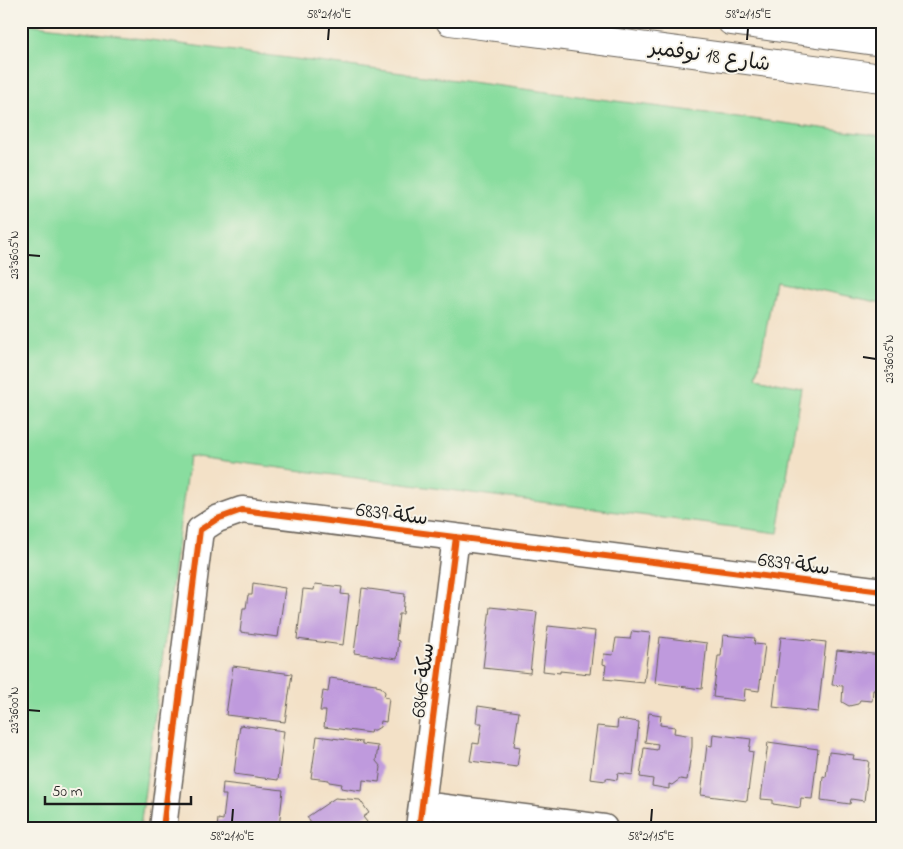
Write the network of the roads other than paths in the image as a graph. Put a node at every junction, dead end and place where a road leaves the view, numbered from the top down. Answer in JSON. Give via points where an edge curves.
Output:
{"nodes":[{"id":1,"x":450,"y":21,"type":"edge"},
{"id":2,"x":731,"y":21,"type":"edge"},
{"id":3,"x":882,"y":42,"type":"edge"},
{"id":4,"x":882,"y":78,"type":"edge"},
{"id":5,"x":456,"y":537,"type":"junction"},
{"id":6,"x":882,"y":591,"type":"edge"},
{"id":7,"x":421,"y":817,"type":"edge"},
{"id":8,"x":163,"y":828,"type":"edge"},
{"id":9,"x":604,"y":828,"type":"edge"}],
"edges":[{"from":1,"to":4,"type":"main road","name":"شارع 18 نوفمبر"},
{"from":2,"to":3,"type":"main road","name":"شارع 18 نوفمبر"},
{"from":5,"to":6,"type":"street","name":"سكة 6839"},
{"from":5,"to":7,"type":"street","name":"سكة 6846"},
{"from":5,"to":8,"type":"street","name":"سكة 6839","via":[[242,510],[217,519],[200,530]]},
{"from":7,"to":9,"type":"street"}]}
